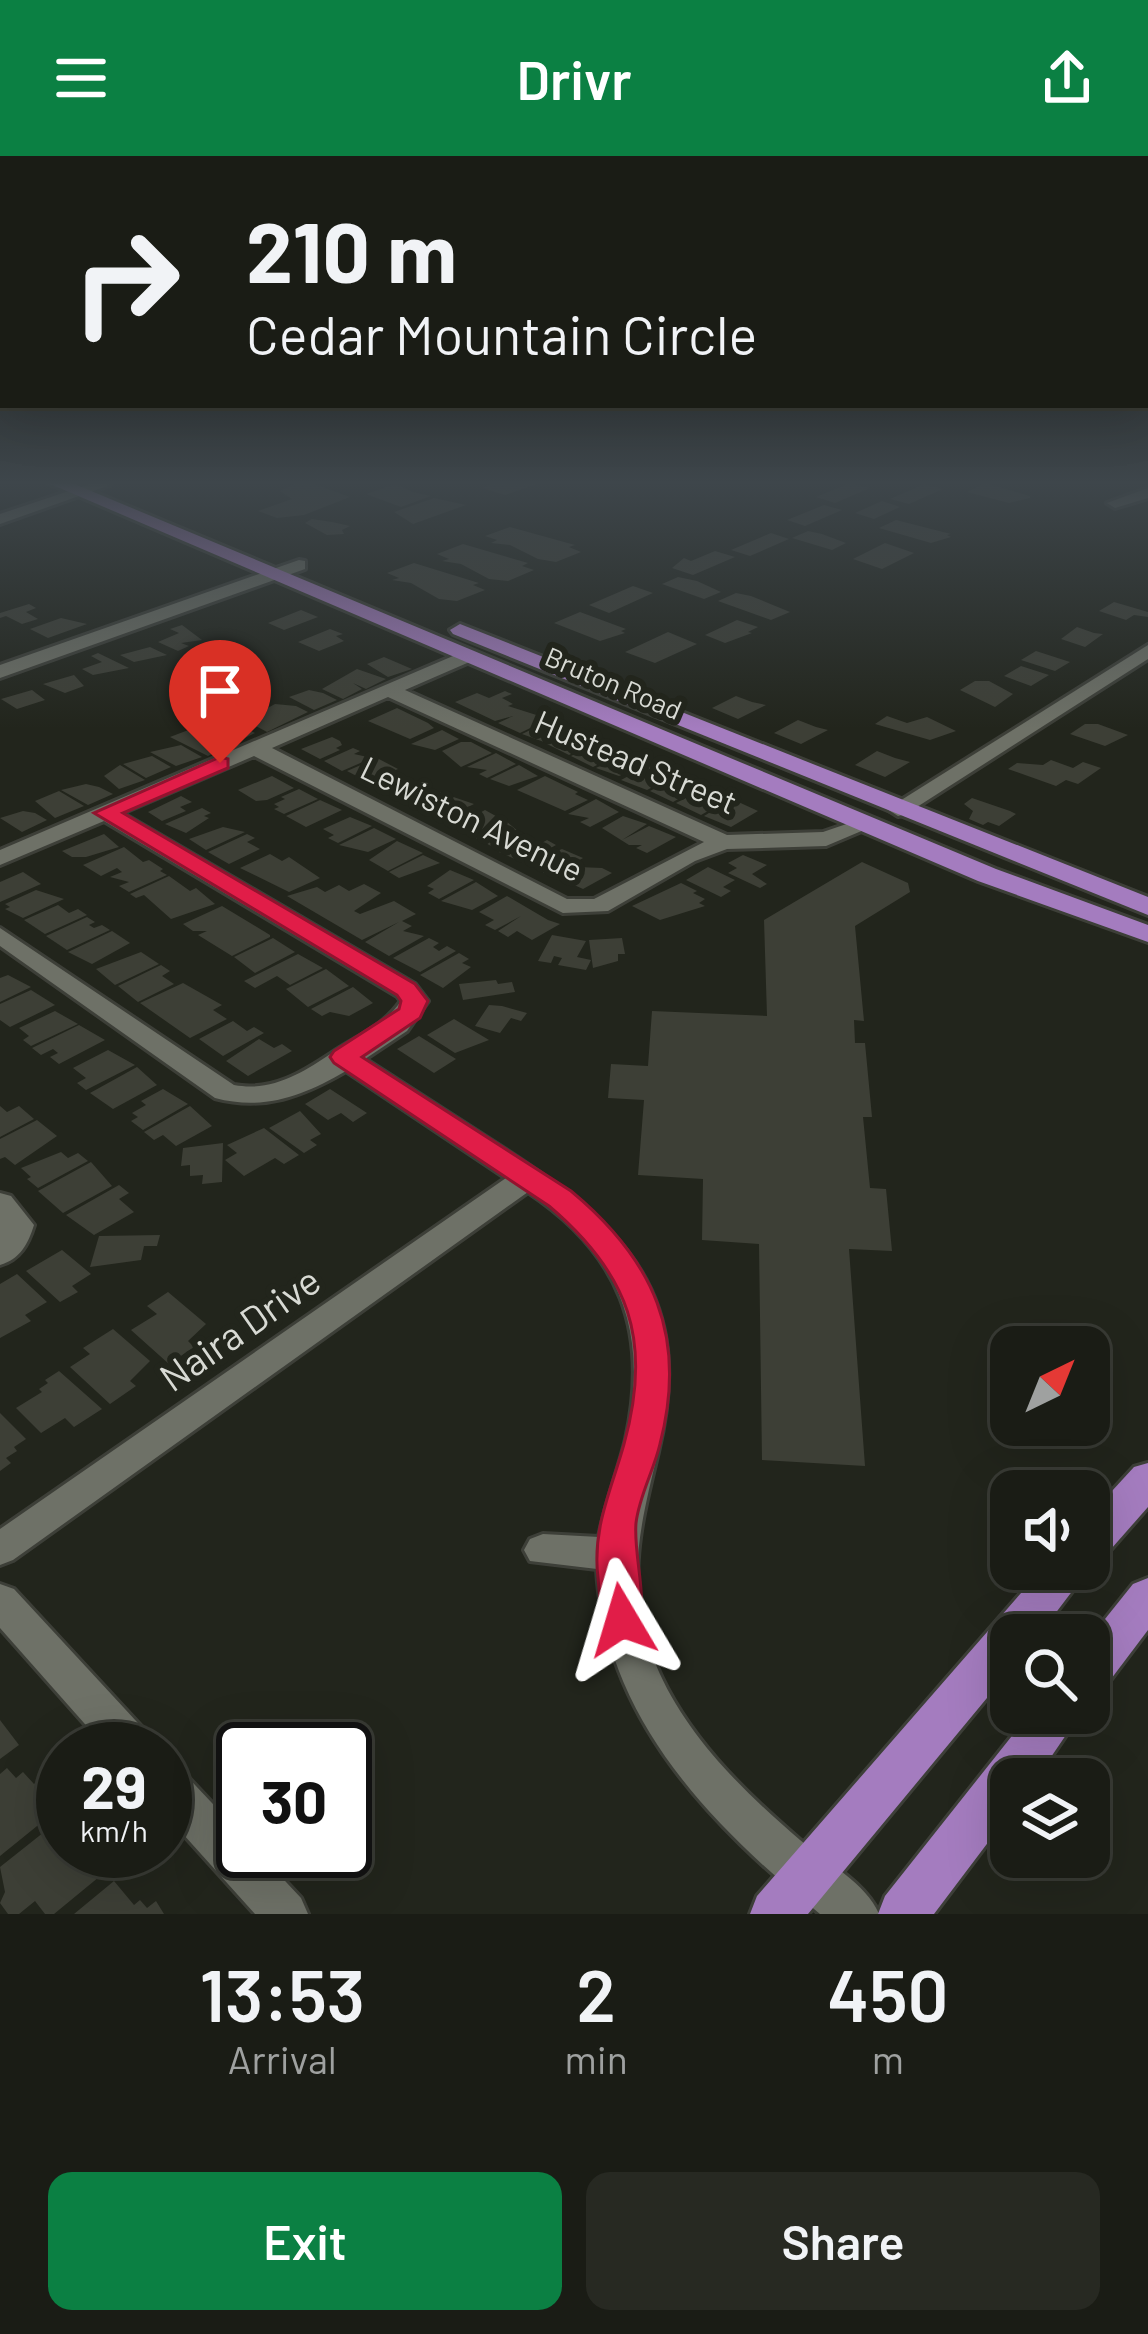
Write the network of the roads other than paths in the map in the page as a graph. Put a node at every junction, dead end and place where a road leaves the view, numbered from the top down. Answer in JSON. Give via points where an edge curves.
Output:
{"nodes":[{"id":1,"x":255,"y":565,"type":"edge"},
{"id":2,"x":299,"y":565,"type":"joint"},
{"id":3,"x":273,"y":574,"type":"junction"},
{"id":4,"x":439,"y":622,"type":"junction"},
{"id":5,"x":413,"y":633,"type":"junction"},
{"id":6,"x":493,"y":644,"type":"junction"},
{"id":7,"x":1148,"y":651,"type":"edge"},
{"id":8,"x":467,"y":656,"type":"junction"},
{"id":9,"x":6,"y":665,"type":"edge"},
{"id":10,"x":388,"y":690,"type":"junction"},
{"id":11,"x":656,"y":710,"type":"junction"},
{"id":12,"x":630,"y":724,"type":"junction"},
{"id":13,"x":255,"y":748,"type":"junction"},
{"id":14,"x":898,"y":809,"type":"junction"},
{"id":15,"x":106,"y":813,"type":"junction"},
{"id":16,"x":867,"y":824,"type":"junction"},
{"id":17,"x":724,"y":842,"type":"junction"},
{"id":18,"x":0,"y":859,"type":"edge"},
{"id":19,"x":1108,"y":894,"type":"junction"},
{"id":20,"x":1148,"y":907,"type":"edge"},
{"id":21,"x":1084,"y":912,"type":"junction"},
{"id":22,"x":1148,"y":934,"type":"edge"},
{"id":23,"x":0,"y":935,"type":"edge"},
{"id":24,"x":344,"y":1057,"type":"junction"},
{"id":25,"x":528,"y":1177,"type":"junction"},
{"id":26,"x":0,"y":1203,"type":"edge"},
{"id":27,"x":0,"y":1254,"type":"edge"},
{"id":28,"x":1148,"y":1479,"type":"edge"},
{"id":29,"x":1110,"y":1522,"type":"edge"},
{"id":30,"x":0,"y":1550,"type":"edge"},
{"id":31,"x":544,"y":1550,"type":"dead end"},
{"id":32,"x":614,"y":1554,"type":"junction"},
{"id":33,"x":1050,"y":1590,"type":"edge"},
{"id":34,"x":1148,"y":1597,"type":"edge"},
{"id":35,"x":0,"y":1601,"type":"edge"},
{"id":36,"x":1110,"y":1646,"type":"edge"},
{"id":37,"x":110,"y":1722,"type":"edge"},
{"id":38,"x":1042,"y":1734,"type":"edge"},
{"id":39,"x":192,"y":1812,"type":"edge"},
{"id":40,"x":807,"y":1875,"type":"junction"},
{"id":41,"x":285,"y":1914,"type":"edge"},
{"id":42,"x":775,"y":1914,"type":"edge"},
{"id":43,"x":856,"y":1914,"type":"edge"},
{"id":44,"x":903,"y":1914,"type":"edge"}],
"edges":[{"from":1,"to":3,"type":"main road","name":"Bruton Road"},
{"from":2,"to":3,"type":"street"},
{"from":2,"to":4,"type":"main road","name":"Bruton Road"},
{"from":3,"to":5,"type":"main road","name":"Bruton Road"},
{"from":3,"to":9,"type":"street"},
{"from":4,"to":5,"type":"main road"},
{"from":4,"to":6,"type":"main road","name":"Bruton Road"},
{"from":5,"to":8,"type":"main road","name":"Bruton Road"},
{"from":6,"to":8,"type":"main road"},
{"from":6,"to":11,"type":"main road","name":"Bruton Road"},
{"from":7,"to":14,"type":"street"},
{"from":8,"to":10,"type":"street"},
{"from":8,"to":12,"type":"main road","name":"Bruton Road"},
{"from":10,"to":13,"type":"street"},
{"from":10,"to":17,"type":"street","name":"Hustead Street"},
{"from":11,"to":12,"type":"main road"},
{"from":11,"to":14,"type":"main road","name":"Bruton Road"},
{"from":12,"to":16,"type":"main road","name":"Bruton Road"},
{"from":13,"to":15,"type":"street"},
{"from":13,"to":17,"type":"street","name":"Lewiston Avenue","via":[[563,906],[599,906]]},
{"from":14,"to":16,"type":"main road"},
{"from":14,"to":19,"type":"main road","name":"Bruton Road"},
{"from":15,"to":18,"type":"street"},
{"from":15,"to":24,"type":"street","via":[[406,990],[415,1001],[410,1013]]},
{"from":16,"to":17,"type":"street","name":"Hustead Street","via":[[826,839]]},
{"from":16,"to":21,"type":"main road","name":"Bruton Road"},
{"from":19,"to":20,"type":"main road","name":"Bruton Road"},
{"from":19,"to":21,"type":"main road"},
{"from":21,"to":22,"type":"main road","name":"Bruton Road"},
{"from":23,"to":24,"type":"street","via":[[239,1097],[278,1095]]},
{"from":24,"to":25,"type":"street"},
{"from":25,"to":30,"type":"street","name":"Naira Drive"},
{"from":25,"to":32,"type":"street","via":[[591,1225],[645,1305],[653,1384]]},
{"from":26,"to":27,"type":"street","via":[[19,1226]]},
{"from":28,"to":29,"type":"main road"},
{"from":31,"to":32,"type":"street"},
{"from":32,"to":40,"type":"street","via":[[622,1620],[649,1696],[731,1811]]},
{"from":33,"to":40,"type":"main road"},
{"from":34,"to":36,"type":"main road"},
{"from":35,"to":37,"type":"street"},
{"from":38,"to":44,"type":"main road"},
{"from":39,"to":41,"type":"street"},
{"from":40,"to":42,"type":"main road"},
{"from":40,"to":43,"type":"street"}]}
